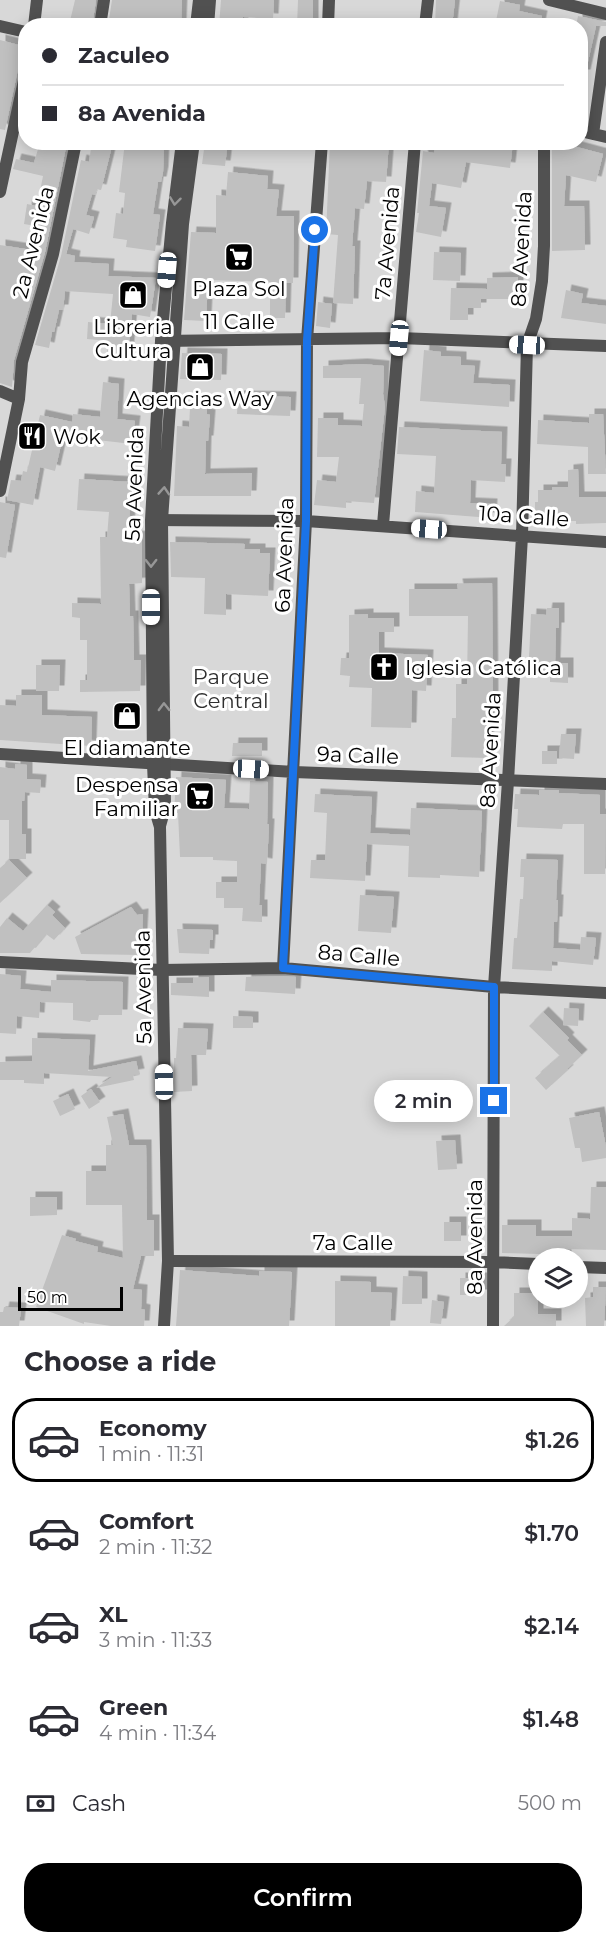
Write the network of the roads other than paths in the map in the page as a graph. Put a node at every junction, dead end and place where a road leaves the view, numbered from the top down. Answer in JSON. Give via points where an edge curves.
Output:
{"nodes":[{"id":1,"x":37,"y":0,"type":"edge"},
{"id":2,"x":104,"y":0,"type":"edge"},
{"id":3,"x":199,"y":0,"type":"edge"},
{"id":4,"x":210,"y":0,"type":"edge"},
{"id":5,"x":329,"y":0,"type":"edge"},
{"id":6,"x":428,"y":0,"type":"edge"},
{"id":7,"x":549,"y":0,"type":"edge"},
{"id":8,"x":606,"y":14,"type":"edge"},
{"id":9,"x":35,"y":18,"type":"edge"},
{"id":10,"x":101,"y":18,"type":"edge"},
{"id":11,"x":197,"y":18,"type":"edge"},
{"id":12,"x":209,"y":18,"type":"edge"},
{"id":13,"x":328,"y":18,"type":"edge"},
{"id":14,"x":426,"y":18,"type":"edge"},
{"id":15,"x":0,"y":26,"type":"edge"},
{"id":16,"x":18,"y":30,"type":"edge"},
{"id":17,"x":606,"y":42,"type":"edge"},
{"id":18,"x":18,"y":108,"type":"edge"},
{"id":19,"x":588,"y":127,"type":"edge"},
{"id":20,"x":588,"y":132,"type":"edge"},
{"id":21,"x":606,"y":137,"type":"edge"},
{"id":22,"x":74,"y":150,"type":"edge"},
{"id":23,"x":182,"y":150,"type":"edge"},
{"id":24,"x":192,"y":150,"type":"edge"},
{"id":25,"x":321,"y":150,"type":"edge"},
{"id":26,"x":414,"y":150,"type":"edge"},
{"id":27,"x":544,"y":150,"type":"edge"},
{"id":28,"x":0,"y":192,"type":"edge"},
{"id":29,"x":178,"y":223,"type":"junction"},
{"id":30,"x":399,"y":338,"type":"junction"},
{"id":31,"x":174,"y":340,"type":"junction"},
{"id":32,"x":307,"y":340,"type":"junction"},
{"id":33,"x":161,"y":341,"type":"junction"},
{"id":34,"x":527,"y":345,"type":"junction"},
{"id":35,"x":606,"y":346,"type":"edge"},
{"id":36,"x":0,"y":391,"type":"edge"},
{"id":37,"x":19,"y":399,"type":"junction"},
{"id":38,"x":161,"y":440,"type":"junction"},
{"id":39,"x":0,"y":491,"type":"edge"},
{"id":40,"x":157,"y":520,"type":"junction"},
{"id":41,"x":306,"y":521,"type":"junction"},
{"id":42,"x":383,"y":525,"type":"junction"},
{"id":43,"x":522,"y":536,"type":"junction"},
{"id":44,"x":606,"y":542,"type":"edge"},
{"id":45,"x":0,"y":754,"type":"edge"},
{"id":46,"x":159,"y":764,"type":"junction"},
{"id":47,"x":294,"y":772,"type":"junction"},
{"id":48,"x":508,"y":781,"type":"junction"},
{"id":49,"x":606,"y":784,"type":"edge"},
{"id":50,"x":0,"y":962,"type":"edge"},
{"id":51,"x":283,"y":968,"type":"junction"},
{"id":52,"x":162,"y":970,"type":"junction"},
{"id":53,"x":494,"y":987,"type":"junction"},
{"id":54,"x":606,"y":993,"type":"edge"},
{"id":55,"x":168,"y":1262,"type":"junction"},
{"id":56,"x":493,"y":1262,"type":"junction"},
{"id":57,"x":528,"y":1264,"type":"edge"},
{"id":58,"x":588,"y":1267,"type":"edge"},
{"id":59,"x":606,"y":1268,"type":"edge"},
{"id":60,"x":164,"y":1326,"type":"edge"},
{"id":61,"x":493,"y":1326,"type":"edge"}],
"edges":[{"from":1,"to":9,"type":"street"},
{"from":2,"to":10,"type":"street"},
{"from":3,"to":11,"type":"street"},
{"from":4,"to":12,"type":"street"},
{"from":5,"to":13,"type":"street"},
{"from":6,"to":14,"type":"street"},
{"from":7,"to":8,"type":"street"},
{"from":15,"to":16,"type":"street"},
{"from":17,"to":19,"type":"street"},
{"from":18,"to":28,"type":"street"},
{"from":20,"to":21,"type":"street"},
{"from":22,"to":37,"type":"street","name":"2a Avenida","via":[[53,254],[22,362]]},
{"from":23,"to":29,"type":"street","name":"5a Avenida","one_way":true},
{"from":24,"to":29,"type":"street","name":"5a Avenida"},
{"from":25,"to":32,"type":"street","name":"6a Avenida"},
{"from":26,"to":30,"type":"street","name":"7a Avenida"},
{"from":27,"to":34,"type":"street","name":"8a Avenida","via":[[542,281]]},
{"from":29,"to":31,"type":"street","name":"5a Avenida"},
{"from":29,"to":33,"type":"street","name":"5a Avenida"},
{"from":30,"to":32,"type":"street","name":"11 Calle"},
{"from":30,"to":34,"type":"street","name":"11 Calle"},
{"from":30,"to":42,"type":"street","name":"7a Avenida"},
{"from":31,"to":32,"type":"street","name":"11 Calle"},
{"from":31,"to":33,"type":"street","name":"11 Calle"},
{"from":31,"to":38,"type":"street","name":"5a Avenida"},
{"from":32,"to":41,"type":"street","name":"6a Avenida"},
{"from":33,"to":38,"type":"street","name":"5a Avenida"},
{"from":34,"to":35,"type":"street","name":"11 Calle"},
{"from":34,"to":43,"type":"street","name":"8a Avenida"},
{"from":36,"to":37,"type":"street"},
{"from":37,"to":39,"type":"street","name":"2a Avenida"},
{"from":38,"to":40,"type":"street","name":"5a Avenida"},
{"from":40,"to":41,"type":"street","name":"10a Calle"},
{"from":40,"to":46,"type":"street","name":"5a Avenida"},
{"from":41,"to":42,"type":"street","name":"10a Calle"},
{"from":41,"to":47,"type":"street","name":"6a Avenida"},
{"from":42,"to":43,"type":"street","name":"10a Calle"},
{"from":43,"to":44,"type":"street","name":"10a Calle"},
{"from":43,"to":48,"type":"street","name":"8a Avenida"},
{"from":45,"to":46,"type":"street","name":"9a Calle"},
{"from":46,"to":47,"type":"street","name":"9a Calle"},
{"from":46,"to":52,"type":"street","name":"5a Avenida","via":[[155,810],[160,828]]},
{"from":47,"to":48,"type":"street","name":"9a Calle"},
{"from":47,"to":51,"type":"street","name":"6a Avenida"},
{"from":48,"to":49,"type":"street","name":"9a Calle"},
{"from":48,"to":53,"type":"street","name":"8a Avenida"},
{"from":50,"to":52,"type":"street","name":"8a Calle"},
{"from":51,"to":52,"type":"street","name":"8a Calle"},
{"from":51,"to":53,"type":"street","name":"8a Calle"},
{"from":52,"to":55,"type":"street","name":"5a Avenida"},
{"from":53,"to":54,"type":"street","name":"8a Calle"},
{"from":53,"to":56,"type":"street","name":"8a Avenida"},
{"from":55,"to":56,"type":"street","name":"7a Calle"},
{"from":55,"to":60,"type":"street","name":"5a Avenida"},
{"from":56,"to":57,"type":"street","name":"7a Calle"},
{"from":56,"to":61,"type":"street","name":"8a Avenida"},
{"from":58,"to":59,"type":"street"}]}
